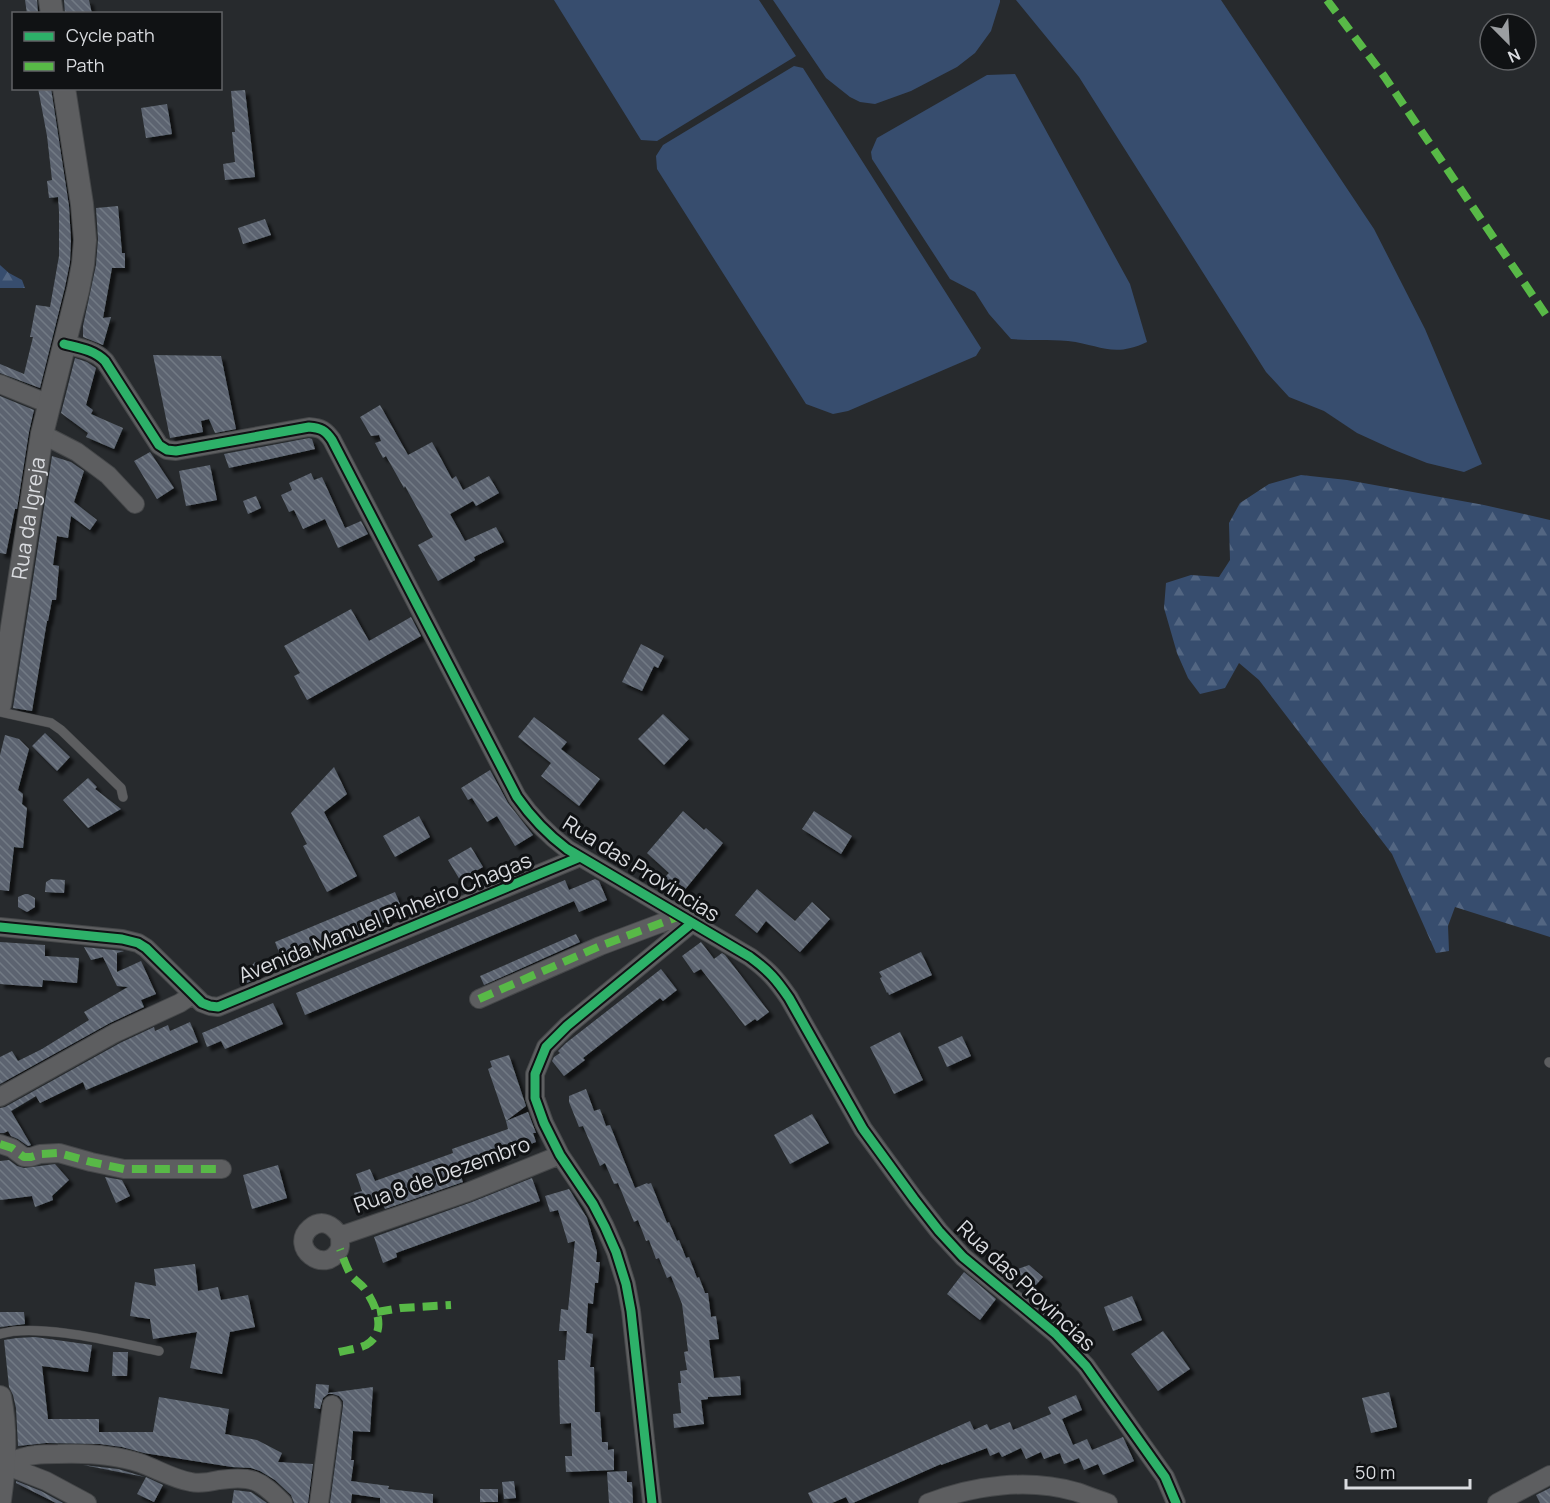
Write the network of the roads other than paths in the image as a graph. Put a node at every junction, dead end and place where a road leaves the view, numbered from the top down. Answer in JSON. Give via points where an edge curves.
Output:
{"nodes":[{"id":1,"x":64,"y":90,"type":"edge"},
{"id":2,"x":64,"y":344,"type":"junction"},
{"id":3,"x":0,"y":384,"type":"edge"},
{"id":4,"x":49,"y":404,"type":"junction"},
{"id":5,"x":42,"y":434,"type":"junction"},
{"id":6,"x":135,"y":504,"type":"dead end"},
{"id":7,"x":0,"y":704,"type":"edge"},
{"id":8,"x":0,"y":712,"type":"edge"},
{"id":9,"x":123,"y":797,"type":"dead end"},
{"id":10,"x":580,"y":857,"type":"junction"},
{"id":11,"x":686,"y":919,"type":"junction"},
{"id":12,"x":0,"y":927,"type":"edge"},
{"id":13,"x":197,"y":999,"type":"junction"},
{"id":14,"x":479,"y":999,"type":"dead end"},
{"id":15,"x":0,"y":1097,"type":"edge"},
{"id":16,"x":0,"y":1144,"type":"edge"},
{"id":17,"x":560,"y":1155,"type":"junction"},
{"id":18,"x":222,"y":1169,"type":"dead end"},
{"id":19,"x":340,"y":1236,"type":"dead end"},
{"id":20,"x":0,"y":1334,"type":"edge"},
{"id":21,"x":159,"y":1351,"type":"dead end"},
{"id":22,"x":0,"y":1396,"type":"edge"},
{"id":23,"x":332,"y":1405,"type":"dead end"},
{"id":24,"x":2,"y":1464,"type":"edge"},
{"id":25,"x":1550,"y":1475,"type":"edge"},
{"id":26,"x":0,"y":1500,"type":"edge"},
{"id":27,"x":87,"y":1503,"type":"edge"},
{"id":28,"x":283,"y":1503,"type":"edge"},
{"id":29,"x":319,"y":1503,"type":"edge"},
{"id":30,"x":652,"y":1503,"type":"edge"},
{"id":31,"x":928,"y":1503,"type":"edge"},
{"id":32,"x":1108,"y":1503,"type":"edge"},
{"id":33,"x":1176,"y":1503,"type":"edge"},
{"id":34,"x":1497,"y":1503,"type":"edge"}],
"edges":[{"from":1,"to":2,"type":"street","name":"Rua da Igreja","via":[[85,240],[78,290]]},
{"from":2,"to":4,"type":"street","name":"Rua da Igreja"},
{"from":2,"to":10,"type":"street","name":"Rua das Provincias","via":[[88,350],[105,361],[159,445],[167,450],[309,427],[326,431],[517,797],[557,842]]},
{"from":3,"to":4,"type":"street"},
{"from":4,"to":5,"type":"street","name":"Rua da Igreja"},
{"from":5,"to":6,"type":"street","via":[[77,452],[108,475]]},
{"from":5,"to":7,"type":"street","name":"Rua da Igreja"},
{"from":8,"to":9,"type":"lane","via":[[51,723],[121,788]]},
{"from":10,"to":11,"type":"street","name":"Rua das Provincias"},
{"from":10,"to":13,"type":"street","name":"Avenida Manuel Pinheiro Chagas","via":[[218,1006]]},
{"from":11,"to":14,"type":"street","via":[[600,946]]},
{"from":11,"to":17,"type":"street","via":[[546,1047],[535,1074],[535,1098]]},
{"from":11,"to":33,"type":"street","name":"Rua das Provincias","via":[[750,957],[776,978],[863,1129],[920,1207],[963,1257],[1056,1334],[1086,1366],[1165,1477]]},
{"from":12,"to":13,"type":"street","via":[[138,943]]},
{"from":13,"to":15,"type":"street","via":[[115,1032]]},
{"from":16,"to":18,"type":"street","via":[[24,1157],[58,1153],[124,1169]]},
{"from":17,"to":19,"type":"street","name":"Rua 8 de Dezembro"},
{"from":17,"to":30,"type":"street","via":[[605,1227],[626,1284]]},
{"from":20,"to":21,"type":"lane","via":[[58,1332]]},
{"from":22,"to":24,"type":"street","via":[[5,1439]]},
{"from":23,"to":29,"type":"street"},
{"from":24,"to":26,"type":"street"},
{"from":24,"to":27,"type":"street"},
{"from":24,"to":28,"type":"street","via":[[35,1455],[110,1456],[190,1482],[249,1479],[268,1488]]},
{"from":25,"to":34,"type":"street"},
{"from":31,"to":32,"type":"street","via":[[976,1488],[1006,1485],[1075,1492]]}]}
